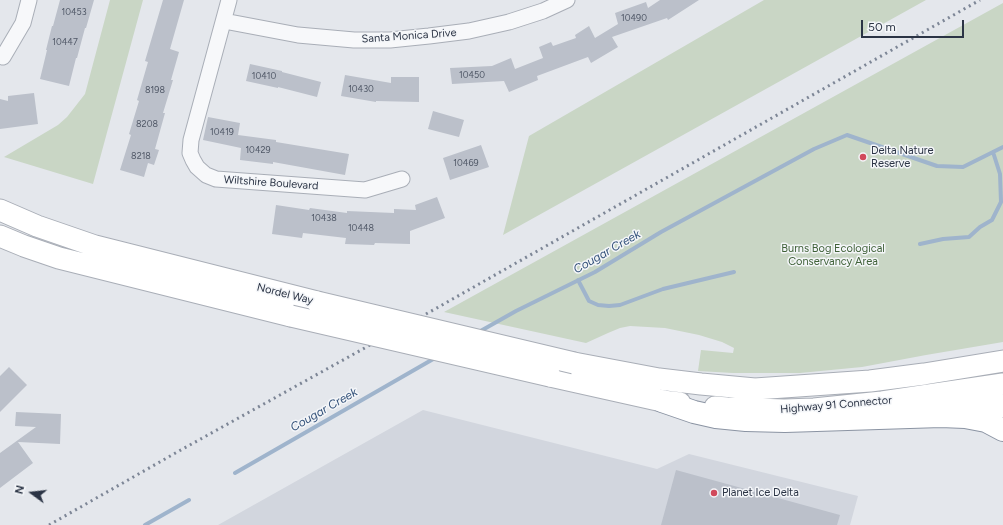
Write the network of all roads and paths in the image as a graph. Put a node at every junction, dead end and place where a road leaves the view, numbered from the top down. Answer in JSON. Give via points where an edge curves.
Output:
{"nodes":[{"id":1,"x":29,"y":0,"type":"edge"},
{"id":2,"x":230,"y":0,"type":"edge"},
{"id":3,"x":567,"y":0,"type":"edge"},
{"id":4,"x":224,"y":21,"type":"junction"},
{"id":5,"x":3,"y":57,"type":"dead end"},
{"id":6,"x":402,"y":179,"type":"dead end"},
{"id":7,"x":0,"y":210,"type":"edge"},
{"id":8,"x":0,"y":236,"type":"edge"},
{"id":9,"x":1003,"y":361,"type":"edge"},
{"id":10,"x":574,"y":363,"type":"joint"},
{"id":11,"x":550,"y":376,"type":"joint"},
{"id":12,"x":1003,"y":384,"type":"edge"},
{"id":13,"x":662,"y":400,"type":"junction"},
{"id":14,"x":882,"y":402,"type":"junction"},
{"id":15,"x":1003,"y":406,"type":"edge"},
{"id":16,"x":1003,"y":430,"type":"edge"}],
"edges":[{"from":1,"to":5,"type":"street","via":[[23,23]]},
{"from":2,"to":4,"type":"street","name":"Wiltshire Boulevard"},
{"from":3,"to":4,"type":"street","name":"Santa Monica Drive","via":[[509,22],[469,31],[390,40],[298,35]]},
{"from":4,"to":6,"type":"street","name":"Wiltshire Boulevard","via":[[191,140],[190,153],[193,160],[206,175],[216,179],[365,190]]},
{"from":7,"to":10,"type":"main road","name":"Nordel Way","bridge":true,"via":[[95,246]]},
{"from":8,"to":11,"type":"main road","name":"Nordel Way","bridge":true,"via":[[59,258],[228,301]]},
{"from":9,"to":10,"type":"main road","name":"Highway 91 Connector","via":[[870,381],[756,389],[659,379]]},
{"from":11,"to":13,"type":"main road","name":"Highway 91 Connector"},
{"from":12,"to":14,"type":"main road","name":"Highway 91 Connector"},
{"from":13,"to":14,"type":"main road","name":"Highway 91 Connector","via":[[727,408],[784,410]]},
{"from":13,"to":16,"type":"highway","via":[[694,412],[746,420],[941,416],[986,421]]},
{"from":14,"to":15,"type":"highway","via":[[906,405],[977,399]]}]}
